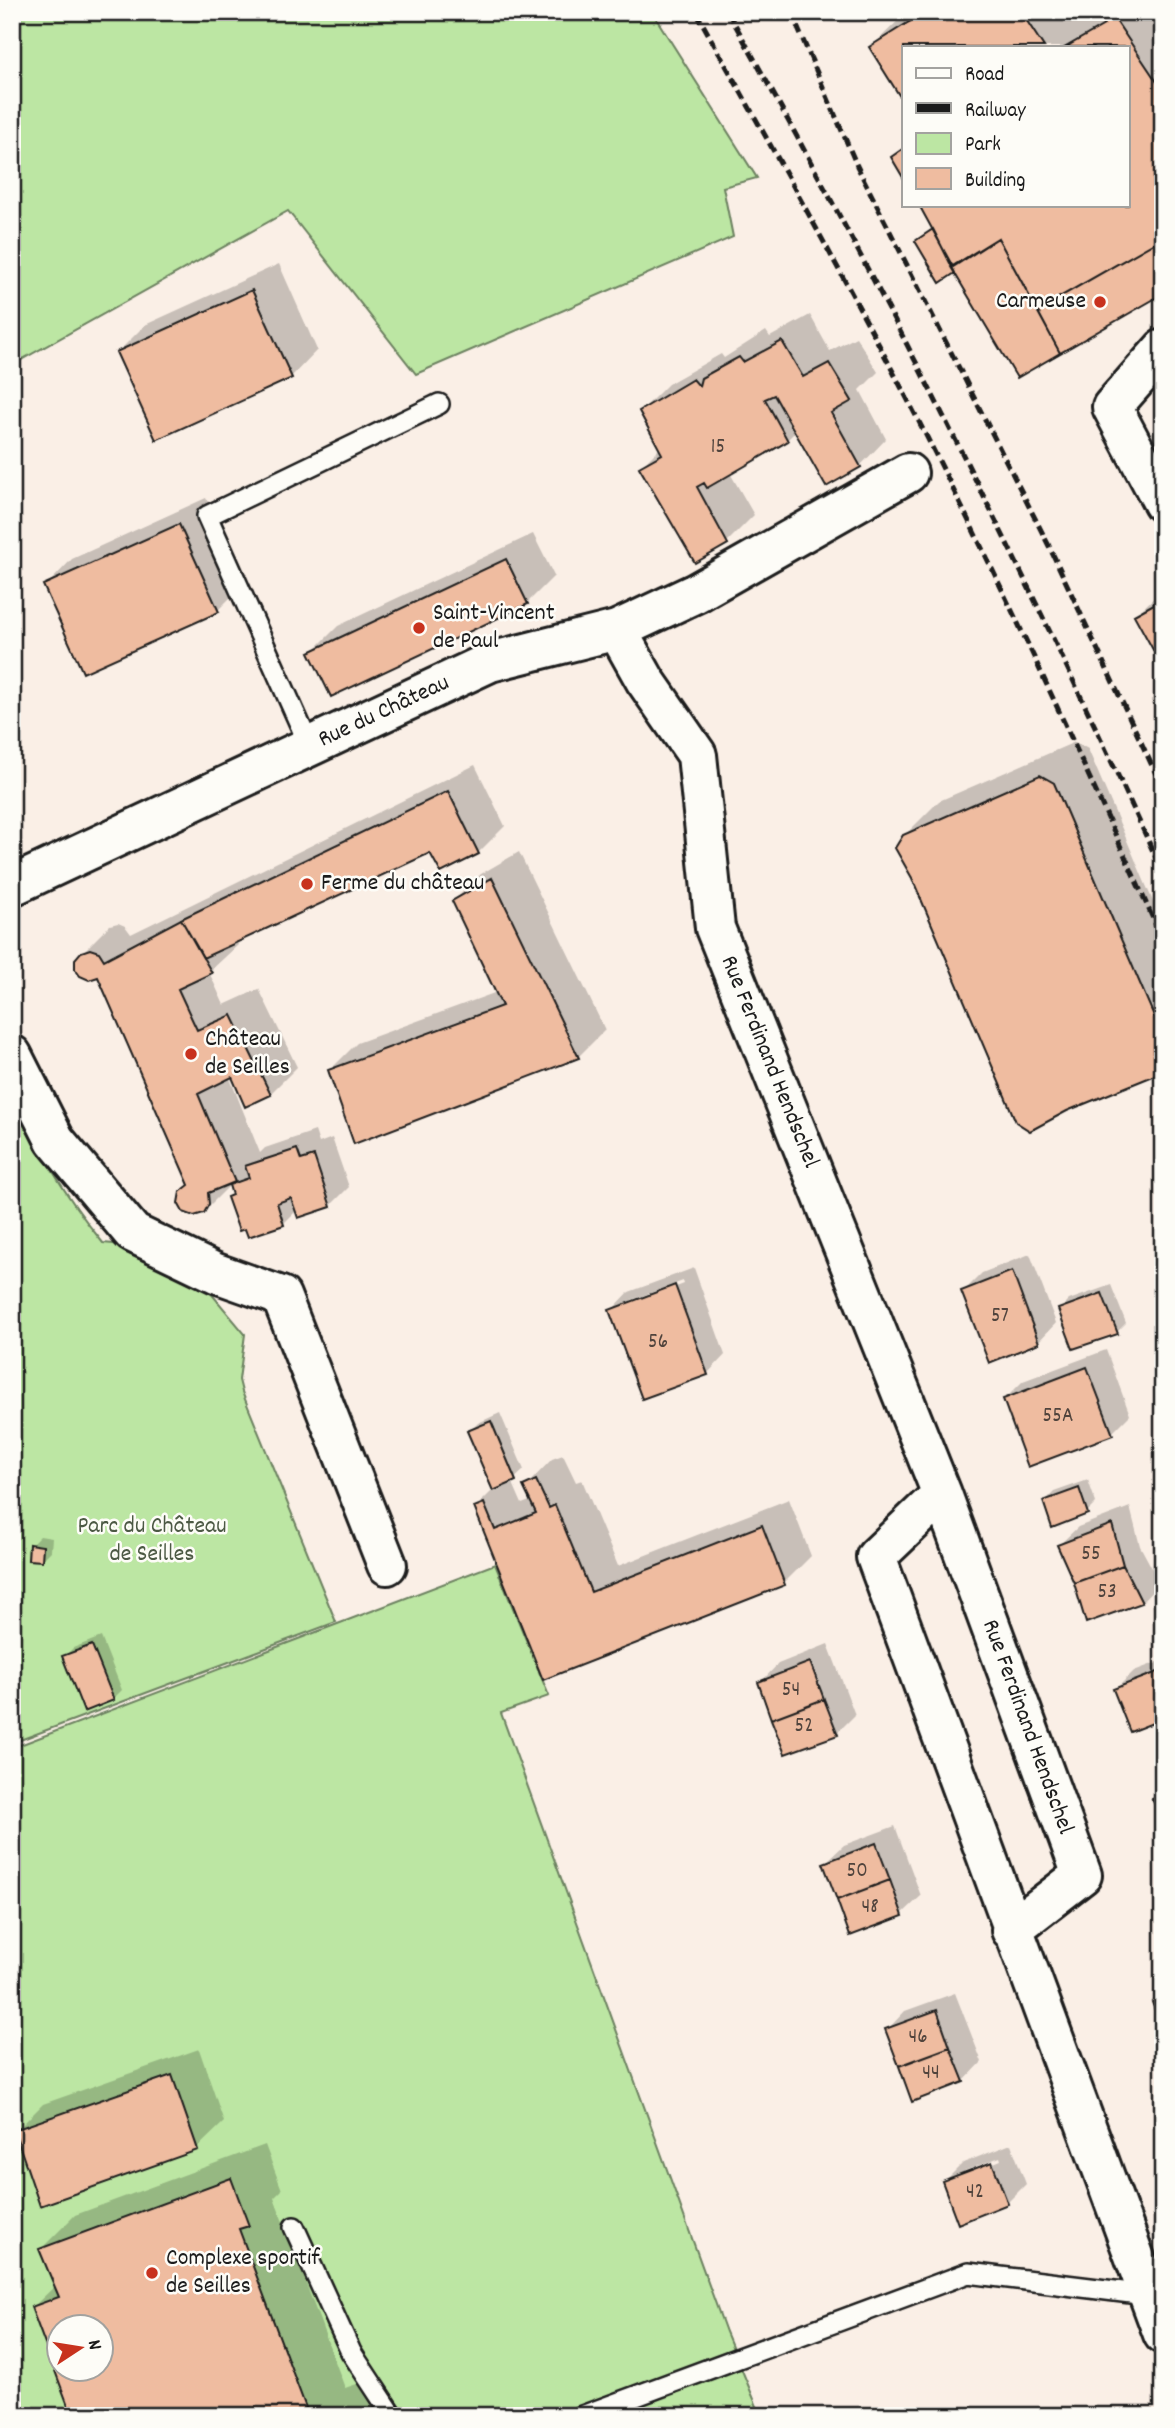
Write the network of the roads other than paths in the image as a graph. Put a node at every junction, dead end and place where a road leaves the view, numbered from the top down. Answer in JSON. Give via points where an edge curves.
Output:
{"nodes":[{"id":1,"x":1163,"y":349,"type":"edge"},
{"id":2,"x":439,"y":404,"type":"dead end"},
{"id":3,"x":908,"y":473,"type":"dead end"},
{"id":4,"x":1163,"y":503,"type":"edge"},
{"id":5,"x":617,"y":630,"type":"junction"},
{"id":6,"x":310,"y":747,"type":"junction"},
{"id":7,"x":12,"y":886,"type":"edge"},
{"id":8,"x":12,"y":1055,"type":"edge"},
{"id":9,"x":942,"y":1494,"type":"junction"},
{"id":10,"x":387,"y":1565,"type":"dead end"},
{"id":11,"x":1012,"y":1930,"type":"junction"},
{"id":12,"x":294,"y":2227,"type":"dead end"},
{"id":13,"x":1147,"y":2295,"type":"junction"},
{"id":14,"x":1163,"y":2334,"type":"edge"},
{"id":15,"x":393,"y":2416,"type":"edge"},
{"id":16,"x":582,"y":2416,"type":"edge"}],
"edges":[{"from":1,"to":4,"type":"street","via":[[1112,407]]},
{"from":2,"to":6,"type":"lane","via":[[207,516]]},
{"from":3,"to":5,"type":"street","name":"Rue du Château","via":[[696,593]]},
{"from":5,"to":6,"type":"street","name":"Rue du Château","via":[[490,662]]},
{"from":5,"to":9,"type":"street","name":"Rue Ferdinand Hendschel","via":[[697,755],[715,928]]},
{"from":6,"to":7,"type":"street","name":"Rue du Château"},
{"from":8,"to":10,"type":"street","via":[[55,1140],[133,1233],[216,1273],[281,1296]]},
{"from":9,"to":11,"type":"street","via":[[876,1557]]},
{"from":9,"to":11,"type":"street","name":"Rue Ferdinand Hendschel","via":[[1082,1875]]},
{"from":11,"to":13,"type":"street"},
{"from":12,"to":15,"type":"lane","via":[[351,2352]]},
{"from":13,"to":14,"type":"street"},
{"from":13,"to":16,"type":"lane","via":[[968,2273]]}]}
